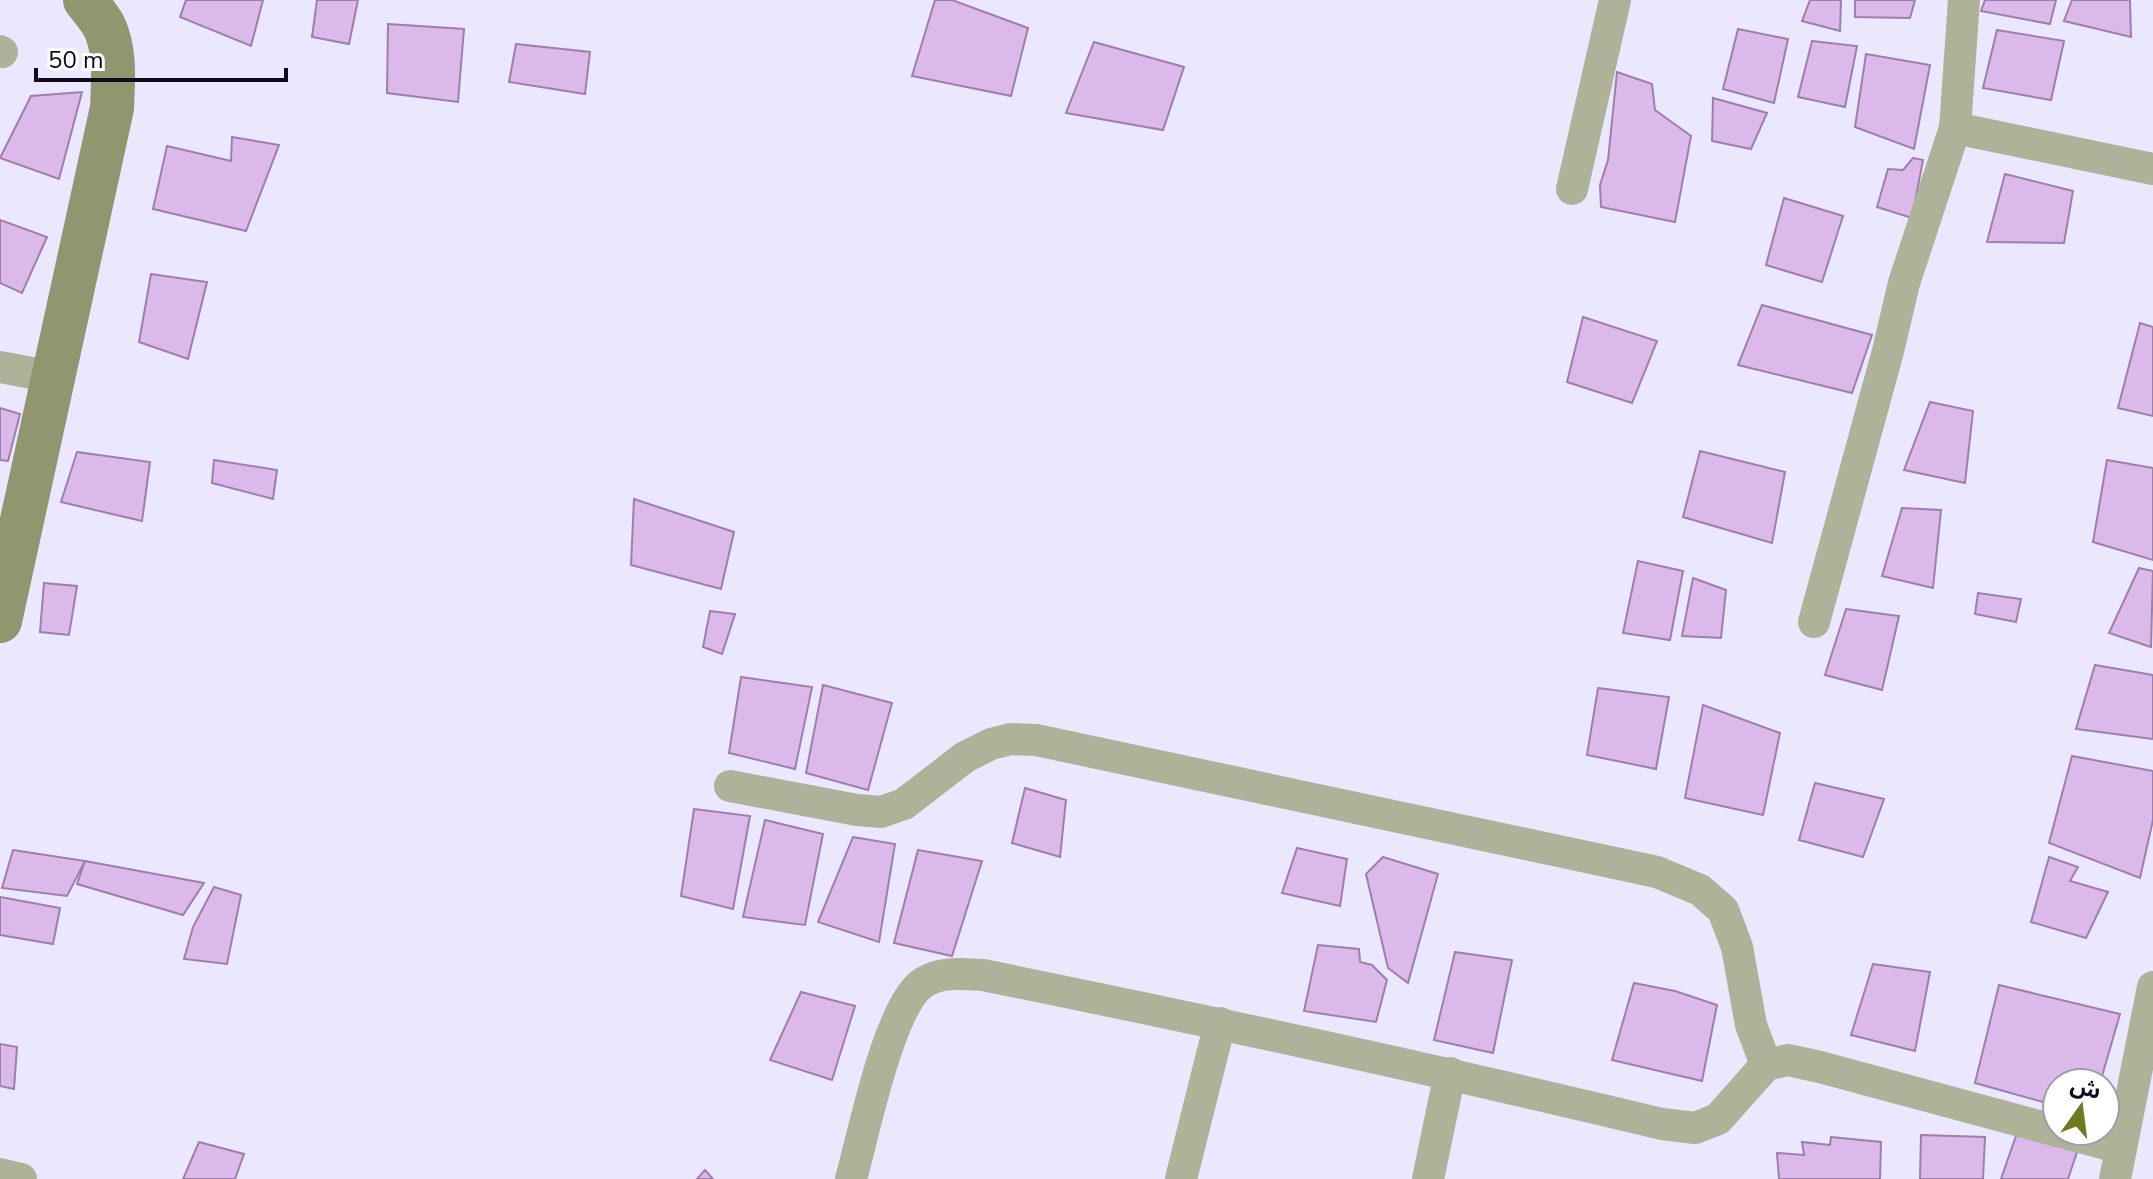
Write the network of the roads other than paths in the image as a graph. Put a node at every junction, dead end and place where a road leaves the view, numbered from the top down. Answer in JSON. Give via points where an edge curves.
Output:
{"nodes":[{"id":1,"x":85,"y":0,"type":"edge"},
{"id":2,"x":1615,"y":0,"type":"edge"},
{"id":3,"x":1964,"y":0,"type":"edge"},
{"id":4,"x":1955,"y":128,"type":"junction"},
{"id":5,"x":2153,"y":169,"type":"edge"},
{"id":6,"x":1572,"y":189,"type":"dead end"},
{"id":7,"x":0,"y":367,"type":"edge"},
{"id":8,"x":53,"y":377,"type":"junction"},
{"id":9,"x":0,"y":621,"type":"edge"},
{"id":10,"x":1814,"y":622,"type":"dead end"},
{"id":11,"x":730,"y":786,"type":"dead end"},
{"id":12,"x":2153,"y":987,"type":"edge"},
{"id":13,"x":1220,"y":1023,"type":"junction"},
{"id":14,"x":1766,"y":1065,"type":"junction"},
{"id":15,"x":1450,"y":1073,"type":"junction"},
{"id":16,"x":2041,"y":1126,"type":"edge"},
{"id":17,"x":2087,"y":1147,"type":"edge"},
{"id":18,"x":2118,"y":1164,"type":"edge"},
{"id":19,"x":0,"y":1174,"type":"edge"},
{"id":20,"x":21,"y":1179,"type":"edge"},
{"id":21,"x":851,"y":1179,"type":"edge"},
{"id":22,"x":1181,"y":1179,"type":"edge"},
{"id":23,"x":1428,"y":1179,"type":"edge"}],
"edges":[{"from":1,"to":8,"type":"street","via":[[104,26],[111,51],[112,108]]},
{"from":2,"to":6,"type":"street"},
{"from":3,"to":4,"type":"street"},
{"from":4,"to":5,"type":"street"},
{"from":4,"to":10,"type":"street","via":[[1904,283]]},
{"from":7,"to":8,"type":"street"},
{"from":8,"to":9,"type":"street"},
{"from":11,"to":14,"type":"street","via":[[881,812],[904,804],[965,757],[991,744],[1036,740],[1657,872],[1700,890],[1723,910]]},
{"from":12,"to":18,"type":"street"},
{"from":13,"to":15,"type":"street"},
{"from":13,"to":21,"type":"street","via":[[983,975],[949,973],[922,983],[891,1035]]},
{"from":13,"to":22,"type":"street"},
{"from":14,"to":15,"type":"street","via":[[1718,1119],[1695,1128]]},
{"from":14,"to":16,"type":"street","via":[[1788,1060],[1820,1067]]},
{"from":15,"to":23,"type":"street"},
{"from":17,"to":18,"type":"street"},
{"from":19,"to":20,"type":"street"}]}
